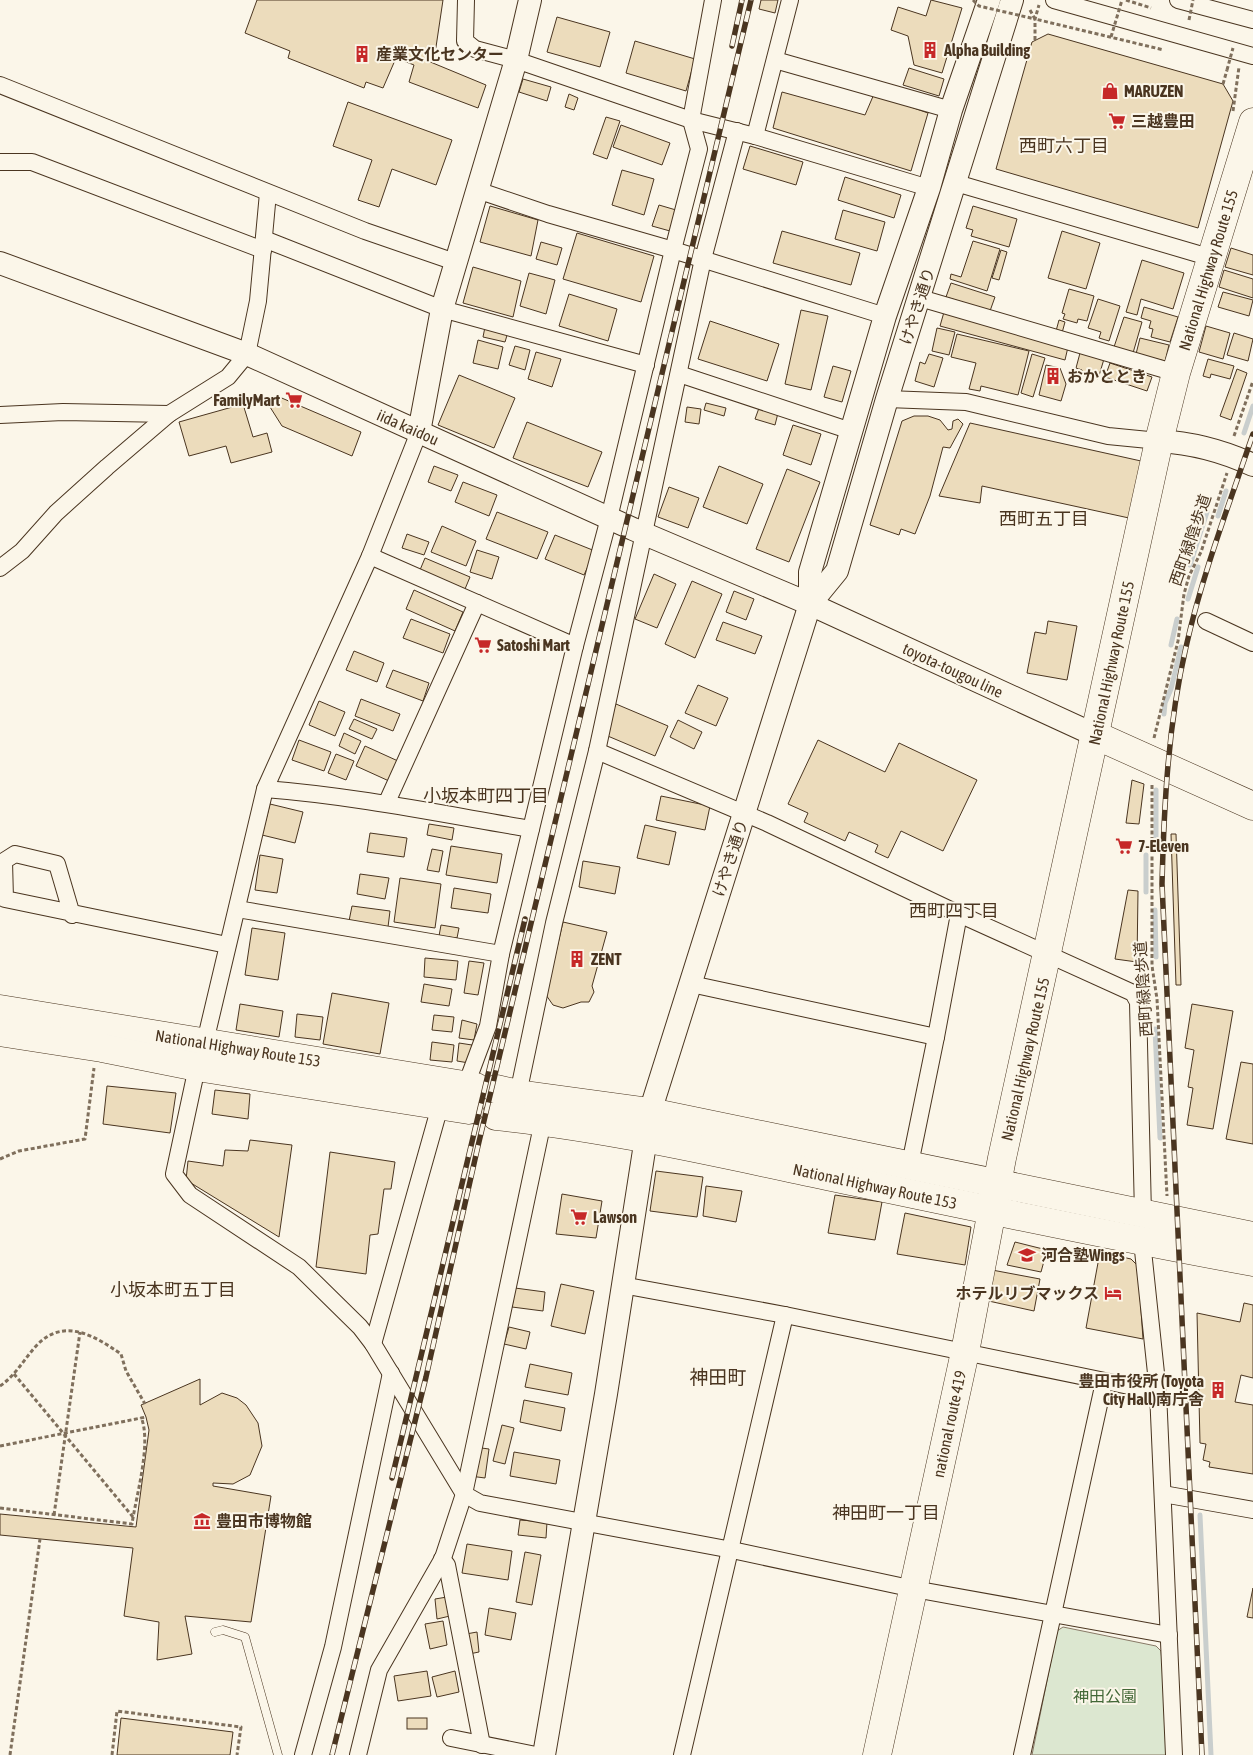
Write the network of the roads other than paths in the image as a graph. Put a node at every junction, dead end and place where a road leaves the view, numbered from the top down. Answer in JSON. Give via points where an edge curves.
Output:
{"nodes":[{"id":1,"x":466,"y":0,"type":"edge"},
{"id":2,"x":530,"y":0,"type":"edge"},
{"id":3,"x":790,"y":0,"type":"edge"},
{"id":4,"x":989,"y":0,"type":"edge"},
{"id":5,"x":1012,"y":0,"type":"edge"},
{"id":6,"x":1054,"y":0,"type":"edge"},
{"id":7,"x":1178,"y":0,"type":"edge"},
{"id":8,"x":710,"y":1,"type":"edge"},
{"id":9,"x":1253,"y":20,"type":"edge"},
{"id":10,"x":1253,"y":56,"type":"edge"},
{"id":11,"x":516,"y":60,"type":"junction"},
{"id":12,"x":775,"y":60,"type":"junction"},
{"id":13,"x":0,"y":84,"type":"edge"},
{"id":14,"x":951,"y":110,"type":"junction"},
{"id":15,"x":1243,"y":117,"type":"edge"},
{"id":16,"x":691,"y":120,"type":"junction"},
{"id":17,"x":737,"y":131,"type":"junction"},
{"id":18,"x":755,"y":136,"type":"junction"},
{"id":19,"x":0,"y":162,"type":"edge"},
{"id":20,"x":956,"y":183,"type":"junction"},
{"id":21,"x":929,"y":188,"type":"junction"},
{"id":22,"x":477,"y":190,"type":"junction"},
{"id":23,"x":268,"y":193,"type":"junction"},
{"id":24,"x":263,"y":245,"type":"junction"},
{"id":25,"x":673,"y":250,"type":"junction"},
{"id":26,"x":1212,"y":258,"type":"junction"},
{"id":27,"x":703,"y":259,"type":"junction"},
{"id":28,"x":455,"y":262,"type":"junction"},
{"id":29,"x":0,"y":263,"type":"edge"},
{"id":30,"x":920,"y":298,"type":"junction"},
{"id":31,"x":442,"y":309,"type":"junction"},
{"id":32,"x":885,"y":316,"type":"junction"},
{"id":33,"x":247,"y":354,"type":"junction"},
{"id":34,"x":646,"y":365,"type":"junction"},
{"id":35,"x":1176,"y":373,"type":"junction"},
{"id":36,"x":679,"y":374,"type":"junction"},
{"id":37,"x":887,"y":399,"type":"junction"},
{"id":38,"x":0,"y":414,"type":"edge"},
{"id":39,"x":169,"y":414,"type":"junction"},
{"id":40,"x":851,"y":431,"type":"junction"},
{"id":41,"x":419,"y":432,"type":"junction"},
{"id":42,"x":1159,"y":441,"type":"junction"},
{"id":43,"x":1253,"y":465,"type":"edge"},
{"id":44,"x":609,"y":518,"type":"junction"},
{"id":45,"x":645,"y":534,"type":"junction"},
{"id":46,"x":370,"y":556,"type":"junction"},
{"id":47,"x":0,"y":568,"type":"edge"},
{"id":48,"x":477,"y":603,"type":"junction"},
{"id":49,"x":810,"y":604,"type":"junction"},
{"id":50,"x":1206,"y":621,"type":"dead end"},
{"id":51,"x":1253,"y":643,"type":"edge"},
{"id":52,"x":575,"y":646,"type":"junction"},
{"id":53,"x":1096,"y":735,"type":"junction"},
{"id":54,"x":597,"y":751,"type":"junction"},
{"id":55,"x":265,"y":789,"type":"junction"},
{"id":56,"x":387,"y":802,"type":"junction"},
{"id":57,"x":1253,"y":806,"type":"edge"},
{"id":58,"x":744,"y":815,"type":"junction"},
{"id":59,"x":531,"y":829,"type":"junction"},
{"id":60,"x":237,"y":909,"type":"junction"},
{"id":61,"x":72,"y":914,"type":"junction"},
{"id":62,"x":959,"y":914,"type":"junction"},
{"id":63,"x":227,"y":945,"type":"junction"},
{"id":64,"x":1049,"y":953,"type":"junction"},
{"id":65,"x":501,"y":954,"type":"junction"},
{"id":66,"x":690,"y":984,"type":"junction"},
{"id":67,"x":0,"y":1009,"type":"edge"},
{"id":68,"x":0,"y":1032,"type":"edge"},
{"id":69,"x":936,"y":1037,"type":"junction"},
{"id":70,"x":201,"y":1055,"type":"junction"},
{"id":71,"x":485,"y":1093,"type":"junction"},
{"id":72,"x":440,"y":1106,"type":"junction"},
{"id":73,"x":650,"y":1112,"type":"junction"},
{"id":74,"x":496,"y":1116,"type":"dead end"},
{"id":75,"x":543,"y":1121,"type":"junction"},
{"id":76,"x":645,"y":1138,"type":"junction"},
{"id":77,"x":910,"y":1164,"type":"junction"},
{"id":78,"x":999,"y":1182,"type":"junction"},
{"id":79,"x":993,"y":1210,"type":"junction"},
{"id":80,"x":1143,"y":1214,"type":"junction"},
{"id":81,"x":1253,"y":1236,"type":"edge"},
{"id":82,"x":1142,"y":1242,"type":"junction"},
{"id":83,"x":1253,"y":1262,"type":"edge"},
{"id":84,"x":622,"y":1285,"type":"junction"},
{"id":85,"x":785,"y":1316,"type":"junction"},
{"id":86,"x":373,"y":1344,"type":"junction"},
{"id":87,"x":965,"y":1352,"type":"junction"},
{"id":88,"x":391,"y":1373,"type":"junction"},
{"id":89,"x":1104,"y":1382,"type":"junction"},
{"id":90,"x":1158,"y":1392,"type":"junction"},
{"id":91,"x":464,"y":1494,"type":"junction"},
{"id":92,"x":1163,"y":1494,"type":"junction"},
{"id":93,"x":1253,"y":1510,"type":"edge"},
{"id":94,"x":584,"y":1522,"type":"junction"},
{"id":95,"x":732,"y":1550,"type":"junction"},
{"id":96,"x":442,"y":1559,"type":"junction"},
{"id":97,"x":914,"y":1590,"type":"junction"},
{"id":98,"x":1054,"y":1614,"type":"junction"},
{"id":99,"x":215,"y":1632,"type":"dead end"},
{"id":100,"x":1169,"y":1635,"type":"junction"},
{"id":101,"x":451,"y":1738,"type":"dead end"},
{"id":102,"x":482,"y":1745,"type":"junction"},
{"id":103,"x":278,"y":1755,"type":"edge"},
{"id":104,"x":303,"y":1755,"type":"edge"},
{"id":105,"x":358,"y":1755,"type":"edge"},
{"id":106,"x":536,"y":1755,"type":"edge"},
{"id":107,"x":544,"y":1755,"type":"edge"},
{"id":108,"x":682,"y":1755,"type":"edge"},
{"id":109,"x":877,"y":1755,"type":"edge"},
{"id":110,"x":1022,"y":1755,"type":"edge"},
{"id":111,"x":1174,"y":1755,"type":"edge"}],
"edges":[{"from":1,"to":11,"type":"street","via":[[465,41],[475,48]]},
{"from":2,"to":11,"type":"street"},
{"from":3,"to":12,"type":"street"},
{"from":4,"to":14,"type":"street","name":"けやき通り"},
{"from":5,"to":20,"type":"street","name":"けやき通り"},
{"from":6,"to":10,"type":"street"},
{"from":7,"to":9,"type":"street"},
{"from":8,"to":16,"type":"street"},
{"from":11,"to":16,"type":"street"},
{"from":11,"to":22,"type":"street"},
{"from":12,"to":14,"type":"street"},
{"from":12,"to":18,"type":"street"},
{"from":13,"to":23,"type":"street"},
{"from":14,"to":21,"type":"street","name":"けやき通り"},
{"from":15,"to":26,"type":"highway","name":"National Highway Route 155"},
{"from":16,"to":17,"type":"street"},
{"from":16,"to":25,"type":"street","via":[[699,149]]},
{"from":17,"to":18,"type":"street"},
{"from":17,"to":27,"type":"street"},
{"from":18,"to":21,"type":"street"},
{"from":19,"to":24,"type":"street","via":[[32,162]]},
{"from":20,"to":26,"type":"street"},
{"from":20,"to":30,"type":"street","name":"けやき通り"},
{"from":21,"to":32,"type":"street","name":"けやき通り"},
{"from":22,"to":25,"type":"street"},
{"from":22,"to":28,"type":"street"},
{"from":23,"to":24,"type":"street"},
{"from":23,"to":28,"type":"street"},
{"from":24,"to":31,"type":"street"},
{"from":24,"to":33,"type":"street","via":[[258,301]]},
{"from":25,"to":27,"type":"street"},
{"from":25,"to":34,"type":"street"},
{"from":26,"to":35,"type":"highway","name":"National Highway Route 155"},
{"from":27,"to":32,"type":"street"},
{"from":27,"to":36,"type":"street"},
{"from":28,"to":31,"type":"street"},
{"from":29,"to":33,"type":"street","name":"iida kaidou"},
{"from":30,"to":35,"type":"street"},
{"from":30,"to":37,"type":"street","name":"けやき通り"},
{"from":31,"to":34,"type":"street"},
{"from":31,"to":41,"type":"street"},
{"from":32,"to":40,"type":"street","name":"けやき通り"},
{"from":33,"to":39,"type":"street","via":[[228,376]]},
{"from":33,"to":41,"type":"street","name":"iida kaidou"},
{"from":34,"to":44,"type":"street"},
{"from":35,"to":42,"type":"highway","name":"National Highway Route 155"},
{"from":36,"to":40,"type":"street"},
{"from":36,"to":45,"type":"street"},
{"from":37,"to":42,"type":"street","via":[[966,402],[1108,436]]},
{"from":37,"to":49,"type":"street","name":"けやき通り","via":[[836,571]]},
{"from":38,"to":39,"type":"street"},
{"from":39,"to":47,"type":"street","via":[[56,513],[22,551]]},
{"from":40,"to":49,"type":"street","name":"けやき通り","via":[[810,572]]},
{"from":41,"to":44,"type":"street","name":"iida kaidou"},
{"from":41,"to":46,"type":"street"},
{"from":42,"to":43,"type":"street","via":[[1190,443]]},
{"from":42,"to":53,"type":"highway","name":"National Highway Route 155"},
{"from":44,"to":45,"type":"street","name":"iida kaidou"},
{"from":44,"to":52,"type":"street"},
{"from":45,"to":49,"type":"street","name":"iida kaidou"},
{"from":45,"to":54,"type":"street"},
{"from":46,"to":48,"type":"street"},
{"from":46,"to":55,"type":"street"},
{"from":48,"to":52,"type":"street"},
{"from":48,"to":56,"type":"street"},
{"from":49,"to":53,"type":"street","name":"toyota-tougou line"},
{"from":49,"to":58,"type":"street","name":"けやき通り"},
{"from":50,"to":51,"type":"street"},
{"from":52,"to":59,"type":"street"},
{"from":53,"to":57,"type":"highway"},
{"from":53,"to":64,"type":"highway","name":"National Highway Route 155"},
{"from":54,"to":58,"type":"street"},
{"from":54,"to":71,"type":"street","via":[[554,923]]},
{"from":55,"to":56,"type":"street"},
{"from":55,"to":60,"type":"street"},
{"from":56,"to":59,"type":"street"},
{"from":58,"to":62,"type":"street"},
{"from":58,"to":66,"type":"street","name":"けやき通り"},
{"from":59,"to":65,"type":"street"},
{"from":60,"to":63,"type":"street"},
{"from":60,"to":65,"type":"street"},
{"from":61,"to":61,"type":"street","via":[[5,899],[4,861],[15,854],[56,864]]},
{"from":61,"to":63,"type":"street"},
{"from":62,"to":64,"type":"street"},
{"from":62,"to":69,"type":"street"},
{"from":63,"to":70,"type":"street"},
{"from":64,"to":78,"type":"highway","name":"National Highway Route 155"},
{"from":64,"to":80,"type":"street","via":[[1133,993],[1138,1002]]},
{"from":65,"to":71,"type":"street","via":[[488,1026]]},
{"from":66,"to":69,"type":"street"},
{"from":66,"to":73,"type":"street","name":"けやき通り"},
{"from":67,"to":70,"type":"highway","name":"National Highway Route 153"},
{"from":68,"to":70,"type":"highway","name":"National Highway Route 153","via":[[102,1048]]},
{"from":69,"to":77,"type":"street"},
{"from":70,"to":71,"type":"highway","name":"National Highway Route 153"},
{"from":70,"to":72,"type":"highway","name":"National Highway Route 153"},
{"from":70,"to":86,"type":"street","via":[[174,1174],[190,1195],[299,1267]]},
{"from":71,"to":72,"type":"highway","name":"National Highway Route 153"},
{"from":71,"to":73,"type":"highway","name":"National Highway Route 153"},
{"from":72,"to":86,"type":"street"},
{"from":73,"to":76,"type":"street","name":"けやき通り"},
{"from":73,"to":77,"type":"highway","name":"National Highway Route 153"},
{"from":74,"to":75,"type":"highway","name":"National Highway Route 153"},
{"from":75,"to":76,"type":"highway","name":"National Highway Route 153"},
{"from":75,"to":91,"type":"street"},
{"from":76,"to":79,"type":"highway","name":"National Highway Route 153"},
{"from":76,"to":84,"type":"street","name":"けやき通り"},
{"from":77,"to":78,"type":"highway","name":"National Highway Route 153"},
{"from":78,"to":79,"type":"highway","name":"National Highway Route 155"},
{"from":78,"to":80,"type":"highway","name":"National Highway Route 153"},
{"from":79,"to":82,"type":"highway","name":"National Highway Route 153"},
{"from":79,"to":87,"type":"highway","name":"national route 419"},
{"from":80,"to":81,"type":"highway","name":"National Highway Route 153"},
{"from":82,"to":83,"type":"highway","name":"National Highway Route 153"},
{"from":82,"to":90,"type":"street"},
{"from":84,"to":85,"type":"street"},
{"from":84,"to":94,"type":"street","name":"けやき通り"},
{"from":85,"to":87,"type":"street"},
{"from":85,"to":95,"type":"street"},
{"from":86,"to":88,"type":"street"},
{"from":87,"to":89,"type":"street"},
{"from":87,"to":97,"type":"highway","name":"national route 419"},
{"from":88,"to":91,"type":"street"},
{"from":88,"to":104,"type":"street","via":[[333,1647]]},
{"from":89,"to":90,"type":"street"},
{"from":89,"to":98,"type":"street"},
{"from":90,"to":92,"type":"street"},
{"from":91,"to":94,"type":"street","via":[[480,1503]]},
{"from":91,"to":96,"type":"street"},
{"from":92,"to":93,"type":"street"},
{"from":92,"to":100,"type":"street"},
{"from":94,"to":95,"type":"street"},
{"from":94,"to":107,"type":"street","name":"けやき通り"},
{"from":95,"to":97,"type":"street"},
{"from":95,"to":108,"type":"street"},
{"from":96,"to":102,"type":"street","via":[[447,1565]]},
{"from":96,"to":105,"type":"street","via":[[378,1670]]},
{"from":97,"to":98,"type":"street"},
{"from":97,"to":109,"type":"highway","name":"national route 419"},
{"from":98,"to":100,"type":"street"},
{"from":98,"to":110,"type":"street"},
{"from":99,"to":103,"type":"lane","via":[[223,1630],[245,1637]]},
{"from":100,"to":111,"type":"street"},
{"from":101,"to":102,"type":"street"},
{"from":102,"to":106,"type":"street"}]}
